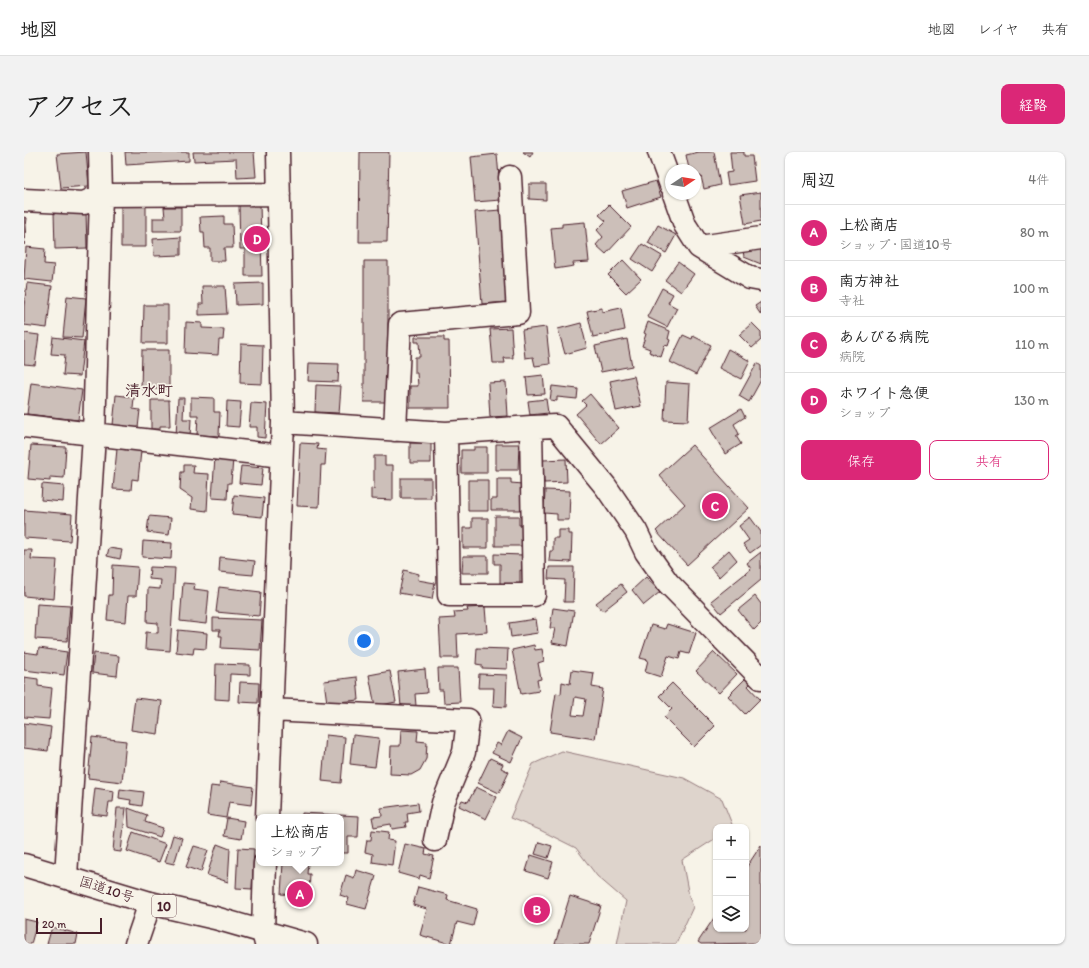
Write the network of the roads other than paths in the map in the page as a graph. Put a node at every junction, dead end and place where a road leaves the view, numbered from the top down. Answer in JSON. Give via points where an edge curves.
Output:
{"nodes":[{"id":1,"x":100,"y":152,"type":"edge"},
{"id":2,"x":278,"y":152,"type":"edge"},
{"id":3,"x":659,"y":152,"type":"edge"},
{"id":4,"x":665,"y":168,"type":"edge"},
{"id":5,"x":510,"y":177,"type":"dead end"},
{"id":6,"x":279,"y":194,"type":"junction"},
{"id":7,"x":101,"y":195,"type":"junction"},
{"id":8,"x":24,"y":200,"type":"edge"},
{"id":9,"x":676,"y":200,"type":"edge"},
{"id":10,"x":761,"y":238,"type":"edge"},
{"id":11,"x":699,"y":247,"type":"junction"},
{"id":12,"x":761,"y":280,"type":"edge"},
{"id":13,"x":283,"y":422,"type":"junction"},
{"id":14,"x":24,"y":426,"type":"edge"},
{"id":15,"x":531,"y":427,"type":"junction"},
{"id":16,"x":395,"y":430,"type":"junction"},
{"id":17,"x":446,"y":433,"type":"junction"},
{"id":18,"x":94,"y":435,"type":"junction"},
{"id":19,"x":281,"y":456,"type":"junction"},
{"id":20,"x":761,"y":678,"type":"edge"},
{"id":21,"x":271,"y":710,"type":"junction"},
{"id":22,"x":267,"y":814,"type":"edge"},
{"id":23,"x":435,"y":840,"type":"dead end"},
{"id":24,"x":24,"y":865,"type":"edge"},
{"id":25,"x":265,"y":866,"type":"edge"},
{"id":26,"x":66,"y":876,"type":"junction"},
{"id":27,"x":150,"y":903,"type":"junction"},
{"id":28,"x":265,"y":938,"type":"edge"},
{"id":29,"x":136,"y":944,"type":"edge"},
{"id":30,"x":306,"y":944,"type":"edge"}],
"edges":[{"from":1,"to":7,"type":"main road"},
{"from":2,"to":6,"type":"main road"},
{"from":3,"to":4,"type":"main road"},
{"from":5,"to":16,"type":"main road","via":[[518,314],[400,324]]},
{"from":6,"to":7,"type":"main road"},
{"from":6,"to":13,"type":"main road"},
{"from":7,"to":8,"type":"main road","via":[[84,203]]},
{"from":7,"to":18,"type":"main road"},
{"from":9,"to":11,"type":"main road","via":[[685,225]]},
{"from":10,"to":11,"type":"main road"},
{"from":11,"to":12,"type":"main road","via":[[750,278]]},
{"from":13,"to":16,"type":"main road"},
{"from":13,"to":19,"type":"main road"},
{"from":14,"to":18,"type":"main road"},
{"from":15,"to":17,"type":"main road"},
{"from":15,"to":17,"type":"main road","via":[[534,595],[449,595]]},
{"from":15,"to":20,"type":"main road","via":[[556,426],[606,487],[668,583]]},
{"from":16,"to":17,"type":"main road"},
{"from":18,"to":19,"type":"main road"},
{"from":18,"to":26,"type":"main road"},
{"from":19,"to":21,"type":"main road"},
{"from":21,"to":22,"type":"main road"},
{"from":21,"to":23,"type":"main road","via":[[468,720],[464,752],[443,803]]},
{"from":24,"to":26,"type":"main road","name":"国道10号","number":"10"},
{"from":25,"to":28,"type":"main road"},
{"from":26,"to":27,"type":"main road","name":"国道10号","number":"10"},
{"from":27,"to":28,"type":"main road","name":"国道10号","number":"10"},
{"from":27,"to":29,"type":"main road"},
{"from":28,"to":30,"type":"main road","name":"国道10号","number":"10"}]}
